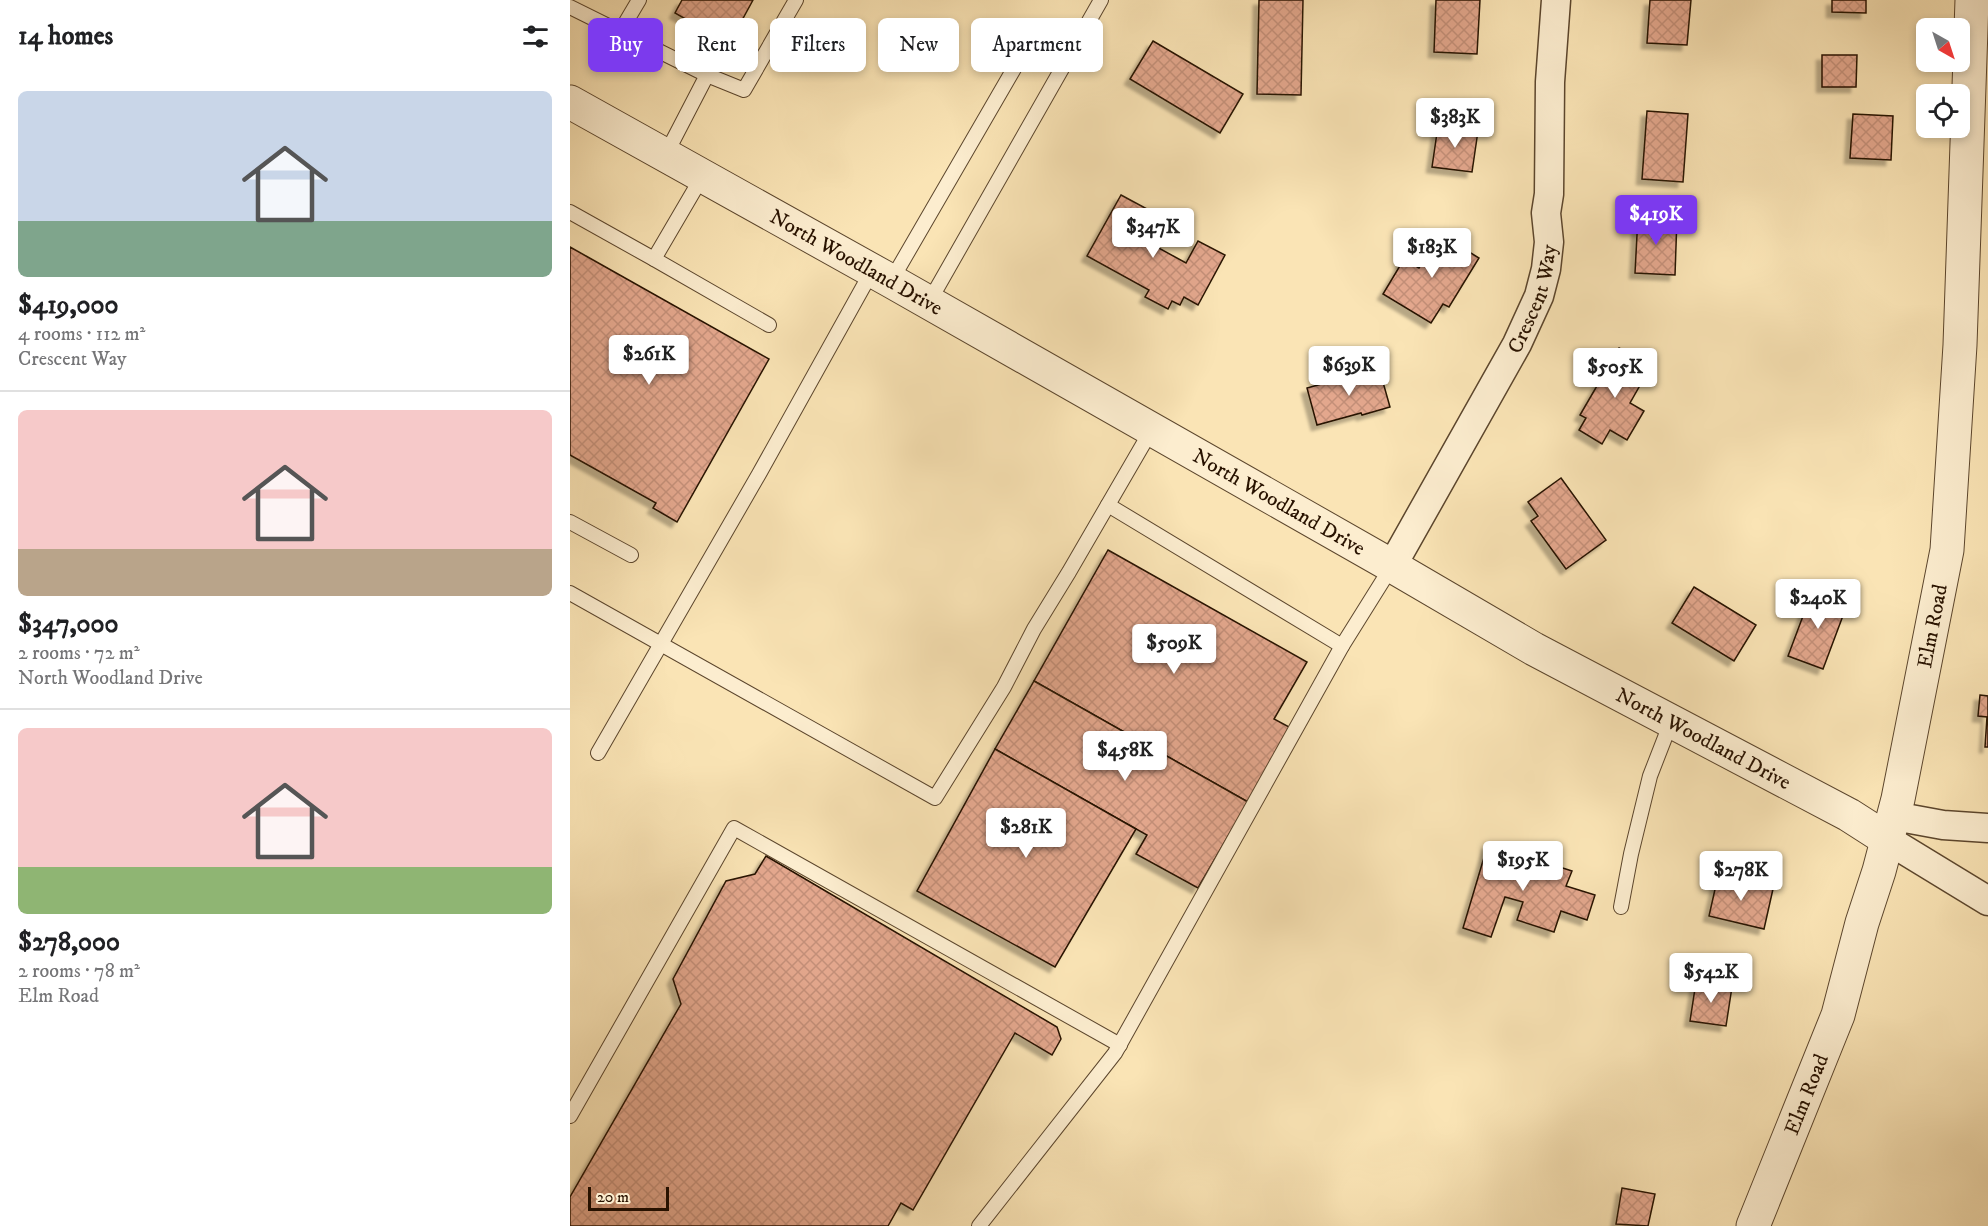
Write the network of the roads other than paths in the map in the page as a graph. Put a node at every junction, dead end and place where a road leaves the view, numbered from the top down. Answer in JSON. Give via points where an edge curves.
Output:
{"nodes":[{"id":1,"x":639,"y":0,"type":"edge"},
{"id":2,"x":796,"y":0,"type":"edge"},
{"id":3,"x":1101,"y":0,"type":"edge"},
{"id":4,"x":1556,"y":0,"type":"edge"},
{"id":5,"x":1972,"y":0,"type":"edge"},
{"id":6,"x":570,"y":7,"type":"edge"},
{"id":7,"x":592,"y":18,"type":"edge"},
{"id":8,"x":628,"y":18,"type":"edge"},
{"id":9,"x":663,"y":53,"type":"edge"},
{"id":10,"x":1010,"y":72,"type":"edge"},
{"id":11,"x":708,"y":75,"type":"junction"},
{"id":12,"x":570,"y":102,"type":"edge"},
{"id":13,"x":665,"y":156,"type":"junction"},
{"id":14,"x":702,"y":177,"type":"junction"},
{"id":15,"x":570,"y":212,"type":"edge"},
{"id":16,"x":654,"y":259,"type":"junction"},
{"id":17,"x":882,"y":276,"type":"junction"},
{"id":18,"x":928,"y":302,"type":"junction"},
{"id":19,"x":769,"y":325,"type":"dead end"},
{"id":20,"x":1152,"y":429,"type":"junction"},
{"id":21,"x":1108,"y":505,"type":"junction"},
{"id":22,"x":570,"y":522,"type":"edge"},
{"id":23,"x":631,"y":555,"type":"dead end"},
{"id":24,"x":1392,"y":566,"type":"junction"},
{"id":25,"x":570,"y":593,"type":"edge"},
{"id":26,"x":662,"y":644,"type":"junction"},
{"id":27,"x":1342,"y":646,"type":"junction"},
{"id":28,"x":1671,"y":722,"type":"junction"},
{"id":29,"x":598,"y":753,"type":"dead end"},
{"id":30,"x":1891,"y":828,"type":"junction"},
{"id":31,"x":1988,"y":828,"type":"edge"},
{"id":32,"x":1988,"y":901,"type":"edge"},
{"id":33,"x":1621,"y":908,"type":"dead end"},
{"id":34,"x":1120,"y":1045,"type":"junction"},
{"id":35,"x":570,"y":1116,"type":"edge"},
{"id":36,"x":979,"y":1226,"type":"edge"},
{"id":37,"x":1753,"y":1226,"type":"edge"}],
"edges":[{"from":1,"to":8,"type":"lane"},
{"from":2,"to":11,"type":"lane","via":[[744,90]]},
{"from":3,"to":18,"type":"lane"},
{"from":4,"to":24,"type":"street","name":"Crescent Way","via":[[1546,213],[1549,242],[1539,296],[1517,345]]},
{"from":5,"to":30,"type":"street","name":"Elm Road","via":[[1960,345],[1947,550]]},
{"from":6,"to":7,"type":"lane"},
{"from":9,"to":11,"type":"lane"},
{"from":10,"to":17,"type":"lane"},
{"from":11,"to":13,"type":"lane"},
{"from":12,"to":13,"type":"street","name":"North Woodland Drive"},
{"from":13,"to":14,"type":"street","name":"North Woodland Drive"},
{"from":14,"to":16,"type":"lane"},
{"from":14,"to":17,"type":"street","name":"North Woodland Drive"},
{"from":15,"to":16,"type":"lane"},
{"from":16,"to":19,"type":"lane"},
{"from":17,"to":18,"type":"street","name":"North Woodland Drive"},
{"from":17,"to":26,"type":"lane"},
{"from":18,"to":20,"type":"street","name":"North Woodland Drive"},
{"from":20,"to":21,"type":"lane"},
{"from":20,"to":24,"type":"street","name":"North Woodland Drive"},
{"from":21,"to":26,"type":"lane","via":[[935,798]]},
{"from":21,"to":27,"type":"lane"},
{"from":22,"to":23,"type":"lane"},
{"from":24,"to":27,"type":"lane"},
{"from":24,"to":28,"type":"street","name":"North Woodland Drive","via":[[1534,649]]},
{"from":25,"to":26,"type":"lane"},
{"from":26,"to":29,"type":"lane"},
{"from":27,"to":34,"type":"lane"},
{"from":28,"to":30,"type":"street","name":"North Woodland Drive","via":[[1849,815]]},
{"from":28,"to":33,"type":"lane","via":[[1650,776]]},
{"from":30,"to":31,"type":"street"},
{"from":30,"to":32,"type":"street","name":"North Woodland Drive"},
{"from":30,"to":37,"type":"street","name":"Elm Road","via":[[1838,1015]]},
{"from":34,"to":35,"type":"lane","via":[[734,828]]},
{"from":34,"to":36,"type":"lane"}]}
